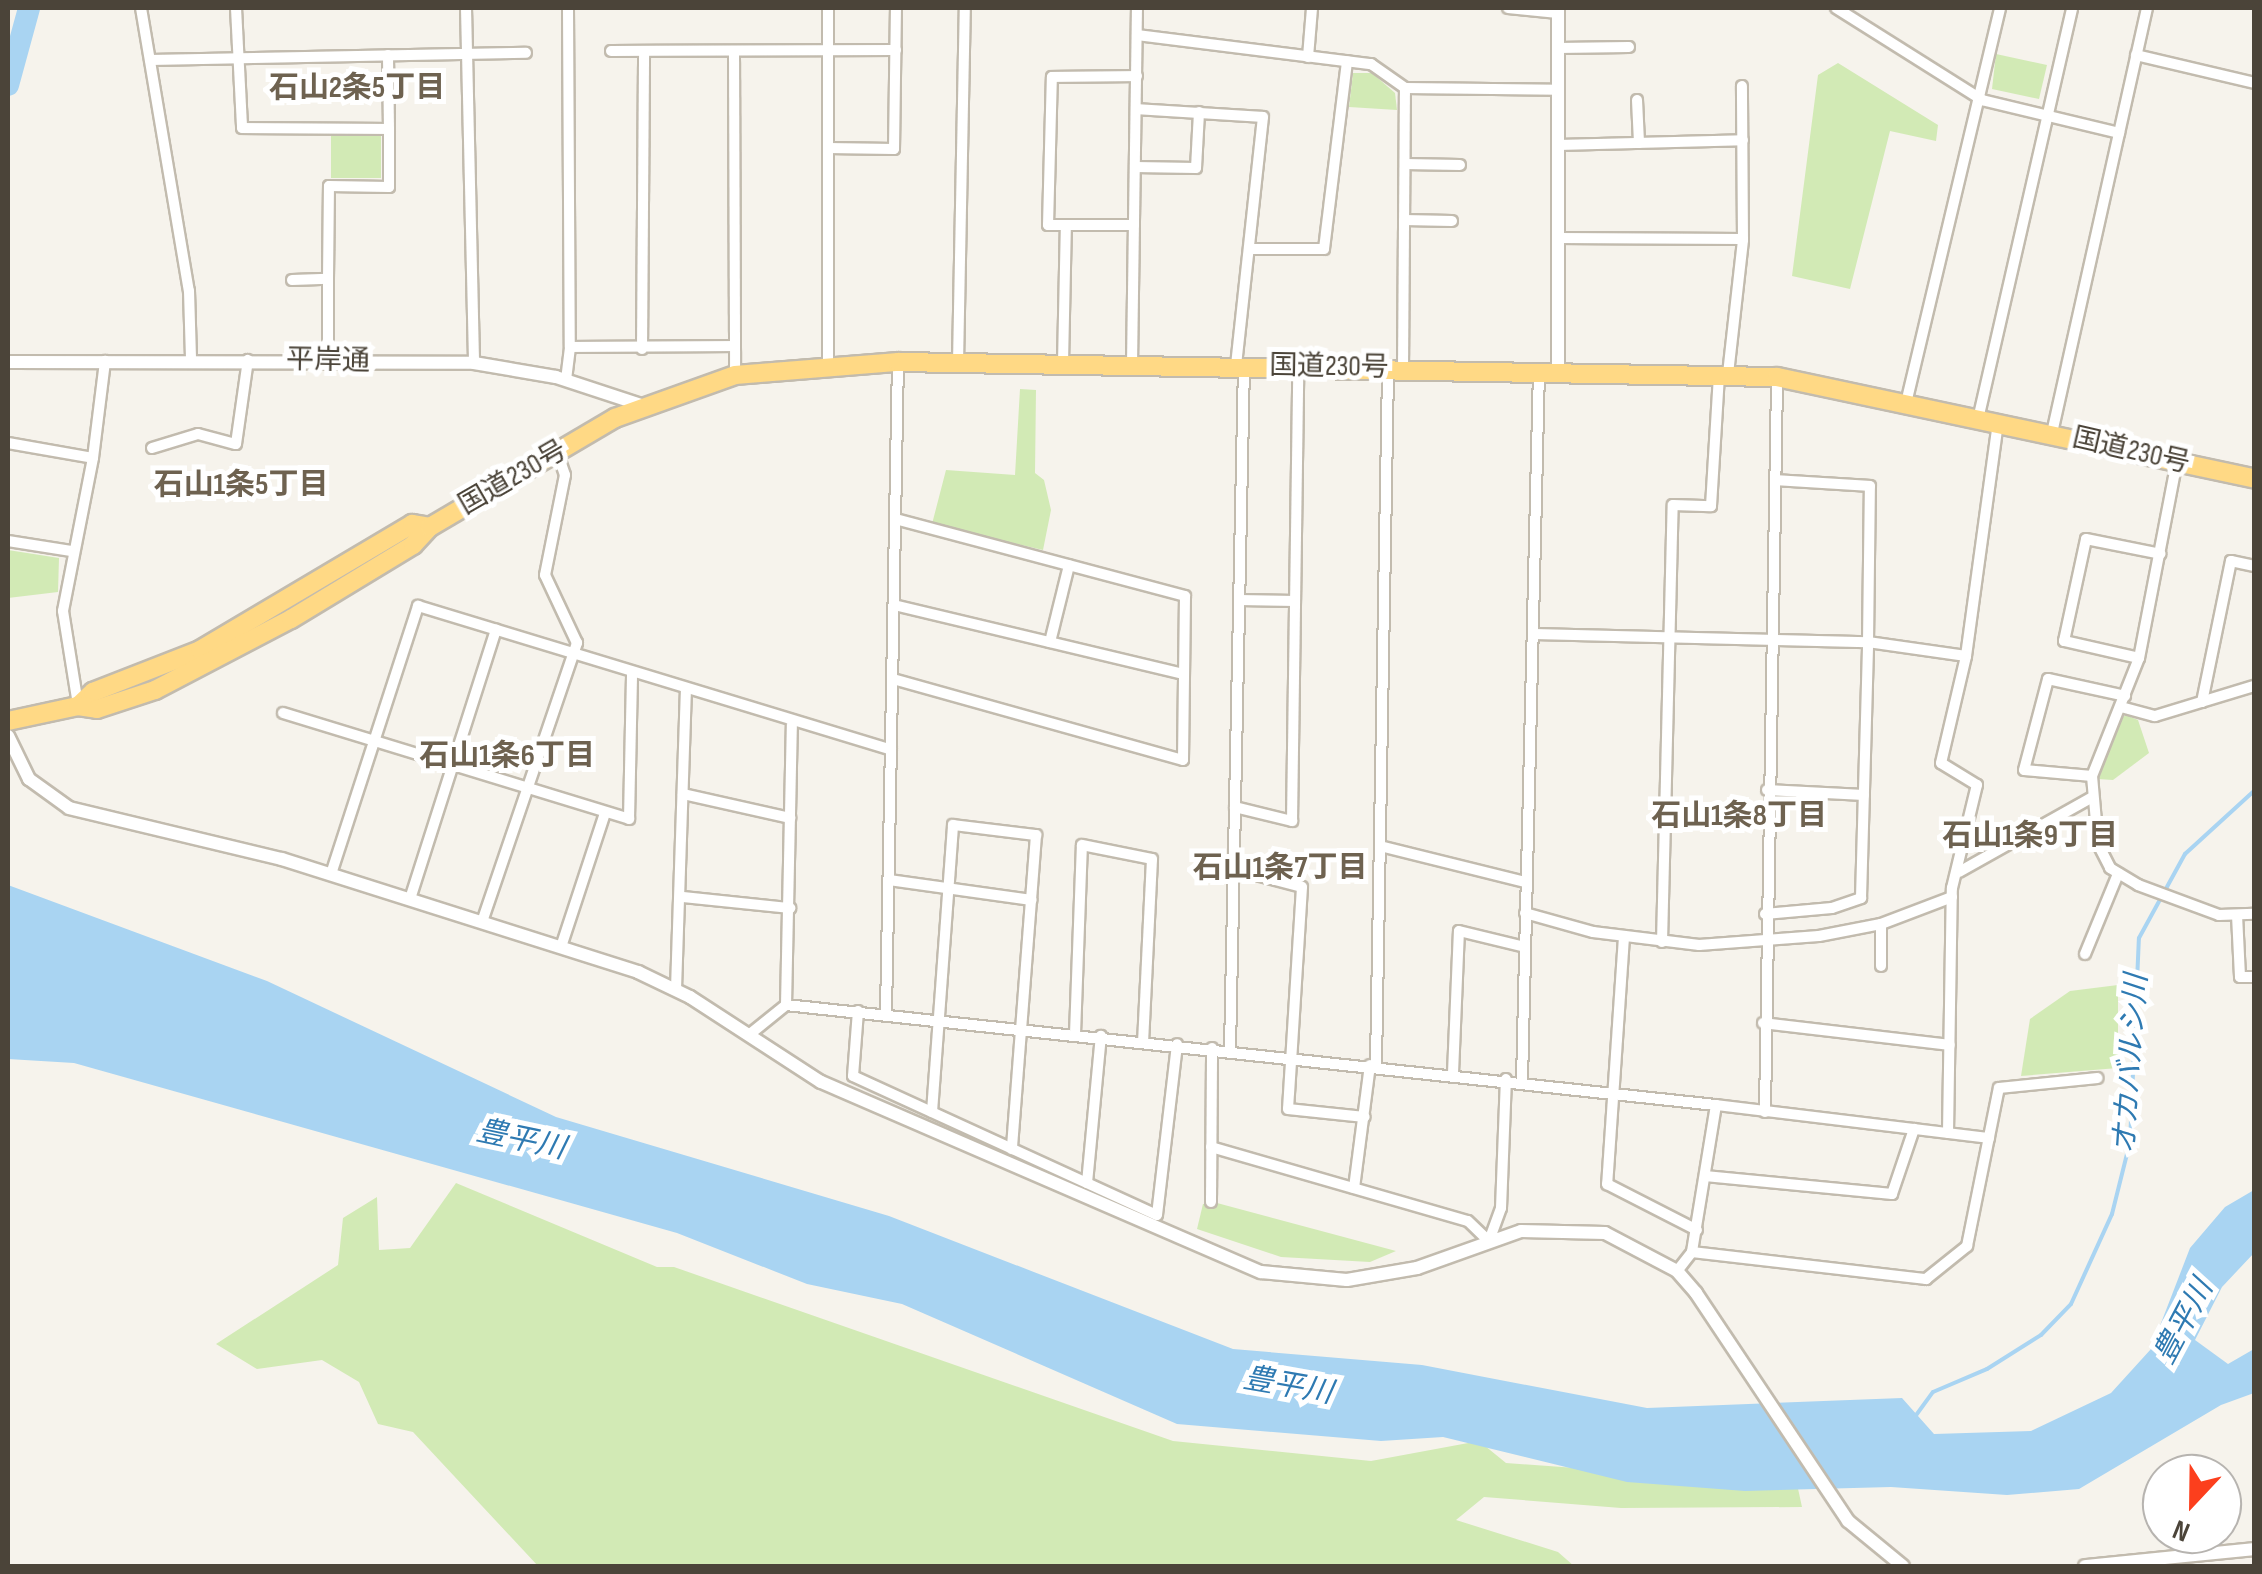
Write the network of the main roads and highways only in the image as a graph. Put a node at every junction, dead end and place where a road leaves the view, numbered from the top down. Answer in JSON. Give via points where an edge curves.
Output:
{"nodes":[{"id":1,"x":2254,"y":478,"type":"edge"},
{"id":2,"x":8,"y":722,"type":"edge"}],
"edges":[{"from":1,"to":2,"type":"highway","name":"国道230号","via":[[1907,399],[1778,377],[898,362],[735,375],[644,406],[557,452],[212,662],[112,704]]}]}
